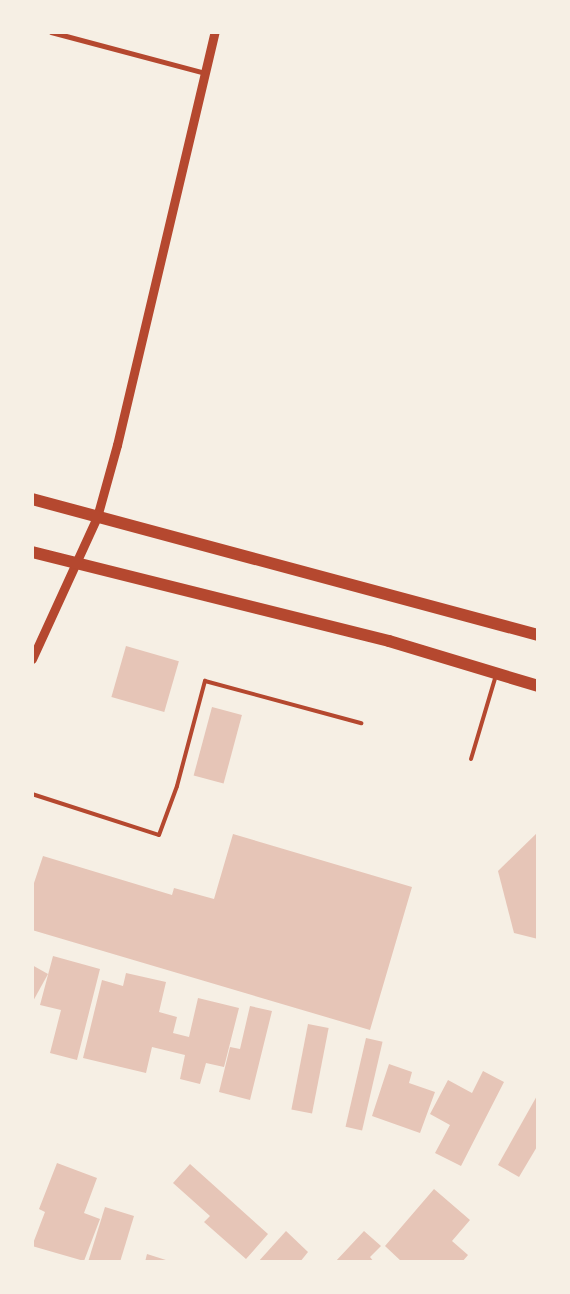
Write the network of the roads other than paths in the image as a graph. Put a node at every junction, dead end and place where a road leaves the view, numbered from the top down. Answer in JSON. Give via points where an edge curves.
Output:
{"nodes":[{"id":1,"x":51,"y":32,"type":"edge"},
{"id":2,"x":215,"y":32,"type":"edge"},
{"id":3,"x":205,"y":73,"type":"junction"},
{"id":4,"x":32,"y":499,"type":"edge"},
{"id":5,"x":97,"y":517,"type":"junction"},
{"id":6,"x":32,"y":552,"type":"edge"},
{"id":7,"x":76,"y":564,"type":"junction"},
{"id":8,"x":538,"y":635,"type":"edge"},
{"id":9,"x":32,"y":659,"type":"edge"},
{"id":10,"x":497,"y":674,"type":"junction"},
{"id":11,"x":538,"y":686,"type":"edge"},
{"id":12,"x":361,"y":723,"type":"dead end"},
{"id":13,"x":471,"y":759,"type":"dead end"},
{"id":14,"x":32,"y":794,"type":"edge"}],
"edges":[{"from":1,"to":3,"type":"street"},
{"from":2,"to":3,"type":"street"},
{"from":3,"to":5,"type":"street"},
{"from":4,"to":5,"type":"main road"},
{"from":5,"to":7,"type":"street"},
{"from":5,"to":8,"type":"main road"},
{"from":6,"to":7,"type":"main road"},
{"from":7,"to":9,"type":"street"},
{"from":7,"to":10,"type":"main road","via":[[389,642]]},
{"from":10,"to":11,"type":"main road"},
{"from":10,"to":13,"type":"lane"},
{"from":12,"to":14,"type":"lane","via":[[205,681],[177,786],[159,836]]}]}
